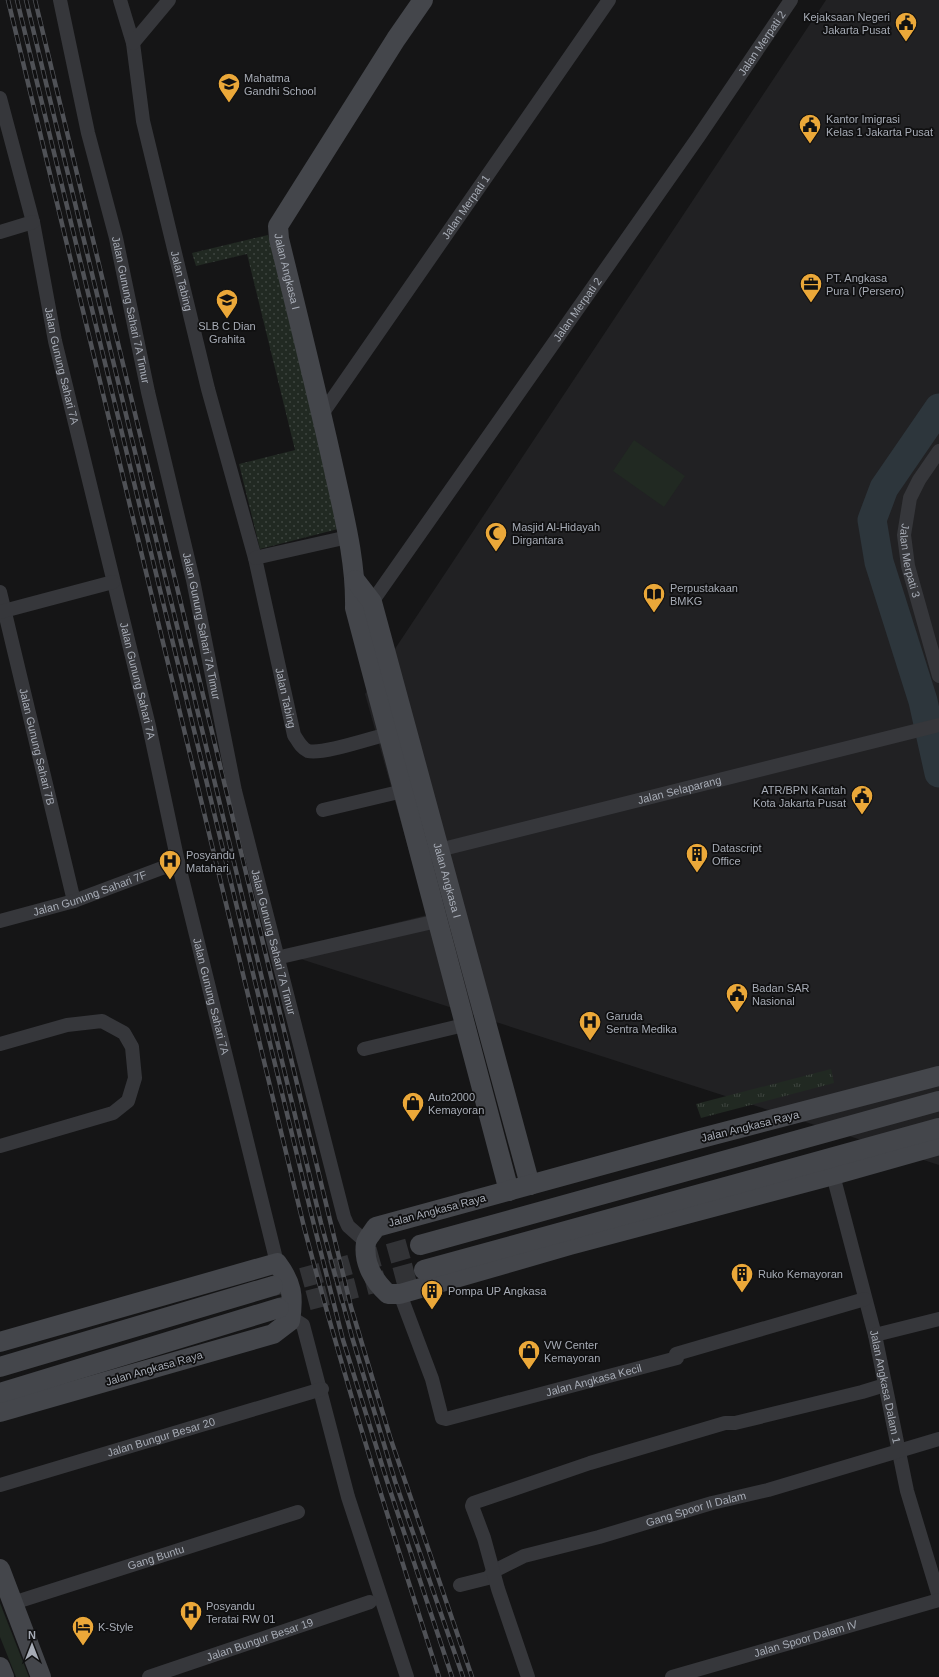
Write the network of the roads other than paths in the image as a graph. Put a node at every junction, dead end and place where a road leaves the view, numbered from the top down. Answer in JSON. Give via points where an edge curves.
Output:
{"nodes":[{"id":1,"x":60,"y":0,"type":"edge"},
{"id":2,"x":120,"y":0,"type":"edge"},
{"id":3,"x":169,"y":0,"type":"edge"},
{"id":4,"x":423,"y":0,"type":"edge"},
{"id":5,"x":609,"y":0,"type":"edge"},
{"id":6,"x":791,"y":0,"type":"edge"},
{"id":7,"x":133,"y":44,"type":"junction"},
{"id":8,"x":0,"y":98,"type":"edge"},
{"id":9,"x":33,"y":222,"type":"junction"},
{"id":10,"x":0,"y":232,"type":"edge"},
{"id":11,"x":322,"y":414,"type":"junction"},
{"id":12,"x":939,"y":451,"type":"edge"},
{"id":13,"x":348,"y":537,"type":"junction"},
{"id":14,"x":255,"y":558,"type":"junction"},
{"id":15,"x":113,"y":582,"type":"junction"},
{"id":16,"x":0,"y":592,"type":"edge"},
{"id":17,"x":363,"y":605,"type":"junction"},
{"id":18,"x":2,"y":611,"type":"edge"},
{"id":19,"x":939,"y":676,"type":"edge"},
{"id":20,"x":936,"y":726,"type":"edge"},
{"id":21,"x":388,"y":734,"type":"junction"},
{"id":22,"x":403,"y":791,"type":"junction"},
{"id":23,"x":323,"y":810,"type":"dead end"},
{"id":24,"x":439,"y":850,"type":"junction"},
{"id":25,"x":420,"y":855,"type":"junction"},
{"id":26,"x":178,"y":862,"type":"junction"},
{"id":27,"x":74,"y":901,"type":"junction"},
{"id":28,"x":0,"y":921,"type":"edge"},
{"id":29,"x":437,"y":921,"type":"junction"},
{"id":30,"x":285,"y":956,"type":"dead end"},
{"id":31,"x":464,"y":1024,"type":"junction"},
{"id":32,"x":0,"y":1044,"type":"edge"},
{"id":33,"x":364,"y":1050,"type":"dead end"},
{"id":34,"x":939,"y":1076,"type":"edge"},
{"id":35,"x":939,"y":1101,"type":"edge"},
{"id":36,"x":939,"y":1128,"type":"edge"},
{"id":37,"x":939,"y":1145,"type":"edge"},
{"id":38,"x":0,"y":1146,"type":"edge"},
{"id":39,"x":833,"y":1175,"type":"junction"},
{"id":40,"x":530,"y":1185,"type":"junction"},
{"id":41,"x":508,"y":1191,"type":"junction"},
{"id":42,"x":366,"y":1242,"type":"junction"},
{"id":43,"x":420,"y":1245,"type":"tunnel mouth"},
{"id":44,"x":277,"y":1263,"type":"junction"},
{"id":45,"x":424,"y":1270,"type":"tunnel mouth"},
{"id":46,"x":273,"y":1286,"type":"tunnel mouth"},
{"id":47,"x":400,"y":1294,"type":"junction"},
{"id":48,"x":865,"y":1299,"type":"junction"},
{"id":49,"x":285,"y":1314,"type":"junction"},
{"id":50,"x":939,"y":1319,"type":"edge"},
{"id":51,"x":875,"y":1335,"type":"junction"},
{"id":52,"x":0,"y":1342,"type":"edge"},
{"id":53,"x":0,"y":1367,"type":"edge"},
{"id":54,"x":885,"y":1385,"type":"junction"},
{"id":55,"x":322,"y":1390,"type":"junction"},
{"id":56,"x":0,"y":1393,"type":"edge"},
{"id":57,"x":0,"y":1412,"type":"edge"},
{"id":58,"x":939,"y":1439,"type":"edge"},
{"id":59,"x":898,"y":1450,"type":"junction"},
{"id":60,"x":0,"y":1485,"type":"edge"},
{"id":61,"x":298,"y":1512,"type":"dead end"},
{"id":62,"x":0,"y":1569,"type":"edge"},
{"id":63,"x":494,"y":1571,"type":"junction"},
{"id":64,"x":460,"y":1585,"type":"dead end"},
{"id":65,"x":939,"y":1597,"type":"edge"},
{"id":66,"x":939,"y":1600,"type":"edge"},
{"id":67,"x":370,"y":1602,"type":"dead end"},
{"id":68,"x":13,"y":1603,"type":"junction"},
{"id":69,"x":0,"y":1667,"type":"edge"},
{"id":70,"x":4,"y":1677,"type":"edge"},
{"id":71,"x":41,"y":1677,"type":"edge"},
{"id":72,"x":149,"y":1677,"type":"edge"},
{"id":73,"x":407,"y":1677,"type":"edge"},
{"id":74,"x":528,"y":1677,"type":"edge"},
{"id":75,"x":672,"y":1677,"type":"edge"}],
"edges":[{"from":1,"to":42,"type":"street","name":"Jalan Gunung Sahari 7A Timur","via":[[88,134],[116,238],[149,400],[193,580],[235,791],[344,1217],[348,1226]]},
{"from":2,"to":7,"type":"street","name":"Jalan Tabing"},
{"from":3,"to":7,"type":"street"},
{"from":4,"to":11,"type":"main road","name":"Jalan Angkasa I","via":[[278,226]]},
{"from":5,"to":11,"type":"street","name":"Jalan Merpati 1"},
{"from":6,"to":17,"type":"street","name":"Jalan Merpati 2","via":[[694,142]]},
{"from":7,"to":14,"type":"street","name":"Jalan Tabing","via":[[143,121],[208,389]]},
{"from":8,"to":9,"type":"street","name":"Jalan Gunung Sahari 7A"},
{"from":9,"to":10,"type":"street"},
{"from":9,"to":15,"type":"street","name":"Jalan Gunung Sahari 7A","via":[[54,341]]},
{"from":11,"to":13,"type":"main road","name":"Jalan Angkasa I"},
{"from":12,"to":19,"type":"street","name":"Jalan Merpati 3","via":[[910,498],[904,535],[908,566]]},
{"from":13,"to":14,"type":"street"},
{"from":13,"to":17,"type":"main road","name":"Jalan Angkasa I","via":[[355,580]]},
{"from":14,"to":21,"type":"street","name":"Jalan Tabing","via":[[294,735],[300,745],[308,751],[321,752]]},
{"from":15,"to":18,"type":"street"},
{"from":15,"to":26,"type":"street","name":"Jalan Gunung Sahari 7A","via":[[149,726]]},
{"from":16,"to":18,"type":"street","name":"Jalan Gunung Sahari 7B"},
{"from":17,"to":21,"type":"main road","name":"Jalan Angkasa I"},
{"from":17,"to":24,"type":"main road","name":"Jalan Angkasa I"},
{"from":18,"to":27,"type":"street","name":"Jalan Gunung Sahari 7B"},
{"from":20,"to":24,"type":"street","name":"Jalan Selaparang"},
{"from":21,"to":22,"type":"main road","name":"Jalan Angkasa I"},
{"from":22,"to":23,"type":"street"},
{"from":22,"to":25,"type":"main road","name":"Jalan Angkasa I"},
{"from":24,"to":25,"type":"street","name":"Jalan Selaparang"},
{"from":24,"to":40,"type":"main road","name":"Jalan Angkasa I"},
{"from":25,"to":29,"type":"main road","name":"Jalan Angkasa I"},
{"from":26,"to":27,"type":"street","name":"Jalan Gunung Sahari 7F"},
{"from":26,"to":44,"type":"street","name":"Jalan Gunung Sahari 7A"},
{"from":27,"to":28,"type":"street","name":"Jalan Gunung Sahari 7F"},
{"from":29,"to":30,"type":"street"},
{"from":29,"to":31,"type":"main road","name":"Jalan Angkasa I"},
{"from":31,"to":33,"type":"street"},
{"from":31,"to":41,"type":"main road","name":"Jalan Angkasa I"},
{"from":32,"to":38,"type":"street","via":[[67,1025],[102,1021],[124,1033],[132,1047],[135,1078],[128,1102],[113,1113]]},
{"from":34,"to":40,"type":"main road","name":"Jalan Angkasa Raya"},
{"from":35,"to":43,"type":"main road"},
{"from":36,"to":45,"type":"main road"},
{"from":37,"to":39,"type":"main road"},
{"from":39,"to":47,"type":"main road","via":[[570,1245]]},
{"from":39,"to":48,"type":"street","name":"Jalan Angkasa Dalam 1"},
{"from":40,"to":41,"type":"main road","name":"Jalan Angkasa Raya"},
{"from":41,"to":42,"type":"main road","name":"Jalan Angkasa Raya","via":[[376,1227]]},
{"from":42,"to":47,"type":"main road","via":[[367,1258],[376,1283],[388,1294]]},
{"from":44,"to":49,"type":"main road","via":[[290,1282],[293,1304]]},
{"from":44,"to":52,"type":"main road"},
{"from":46,"to":53,"type":"main road"},
{"from":47,"to":48,"type":"street","name":"Jalan Angkasa Kecil","via":[[432,1379],[442,1418],[446,1420],[678,1358],[676,1354]]},
{"from":48,"to":51,"type":"street","name":"Jalan Angkasa Dalam 1"},
{"from":49,"to":55,"type":"street","via":[[303,1325]]},
{"from":49,"to":56,"type":"main road","name":"Jalan Angkasa Raya"},
{"from":49,"to":57,"type":"main road","name":"Jalan Angkasa Raya","via":[[273,1334]]},
{"from":50,"to":51,"type":"street"},
{"from":51,"to":54,"type":"street","name":"Jalan Angkasa Dalam 1"},
{"from":54,"to":59,"type":"street","name":"Jalan Angkasa Dalam 1"},
{"from":54,"to":63,"type":"street","via":[[725,1424],[590,1463],[473,1503]]},
{"from":55,"to":60,"type":"street","name":"Jalan Bungur Besar 20"},
{"from":55,"to":73,"type":"street","via":[[348,1497]]},
{"from":58,"to":59,"type":"street","name":"Gang Spoor II Dalam"},
{"from":59,"to":63,"type":"street","name":"Gang Spoor II Dalam","via":[[768,1490],[712,1503],[599,1537],[524,1556]]},
{"from":59,"to":65,"type":"street","name":"Jalan Angkasa Dalam 1","via":[[907,1491]]},
{"from":61,"to":68,"type":"street","name":"Gang Buntu"},
{"from":62,"to":68,"type":"main road"},
{"from":63,"to":64,"type":"street","name":"Gang Spoor II Dalam","via":[[488,1578]]},
{"from":63,"to":74,"type":"street"},
{"from":66,"to":75,"type":"street","name":"Jalan Spoor Dalam IV"},
{"from":67,"to":72,"type":"street","name":"Jalan Bungur Besar 19"},
{"from":68,"to":71,"type":"main road"},
{"from":69,"to":70,"type":"main road"}]}
